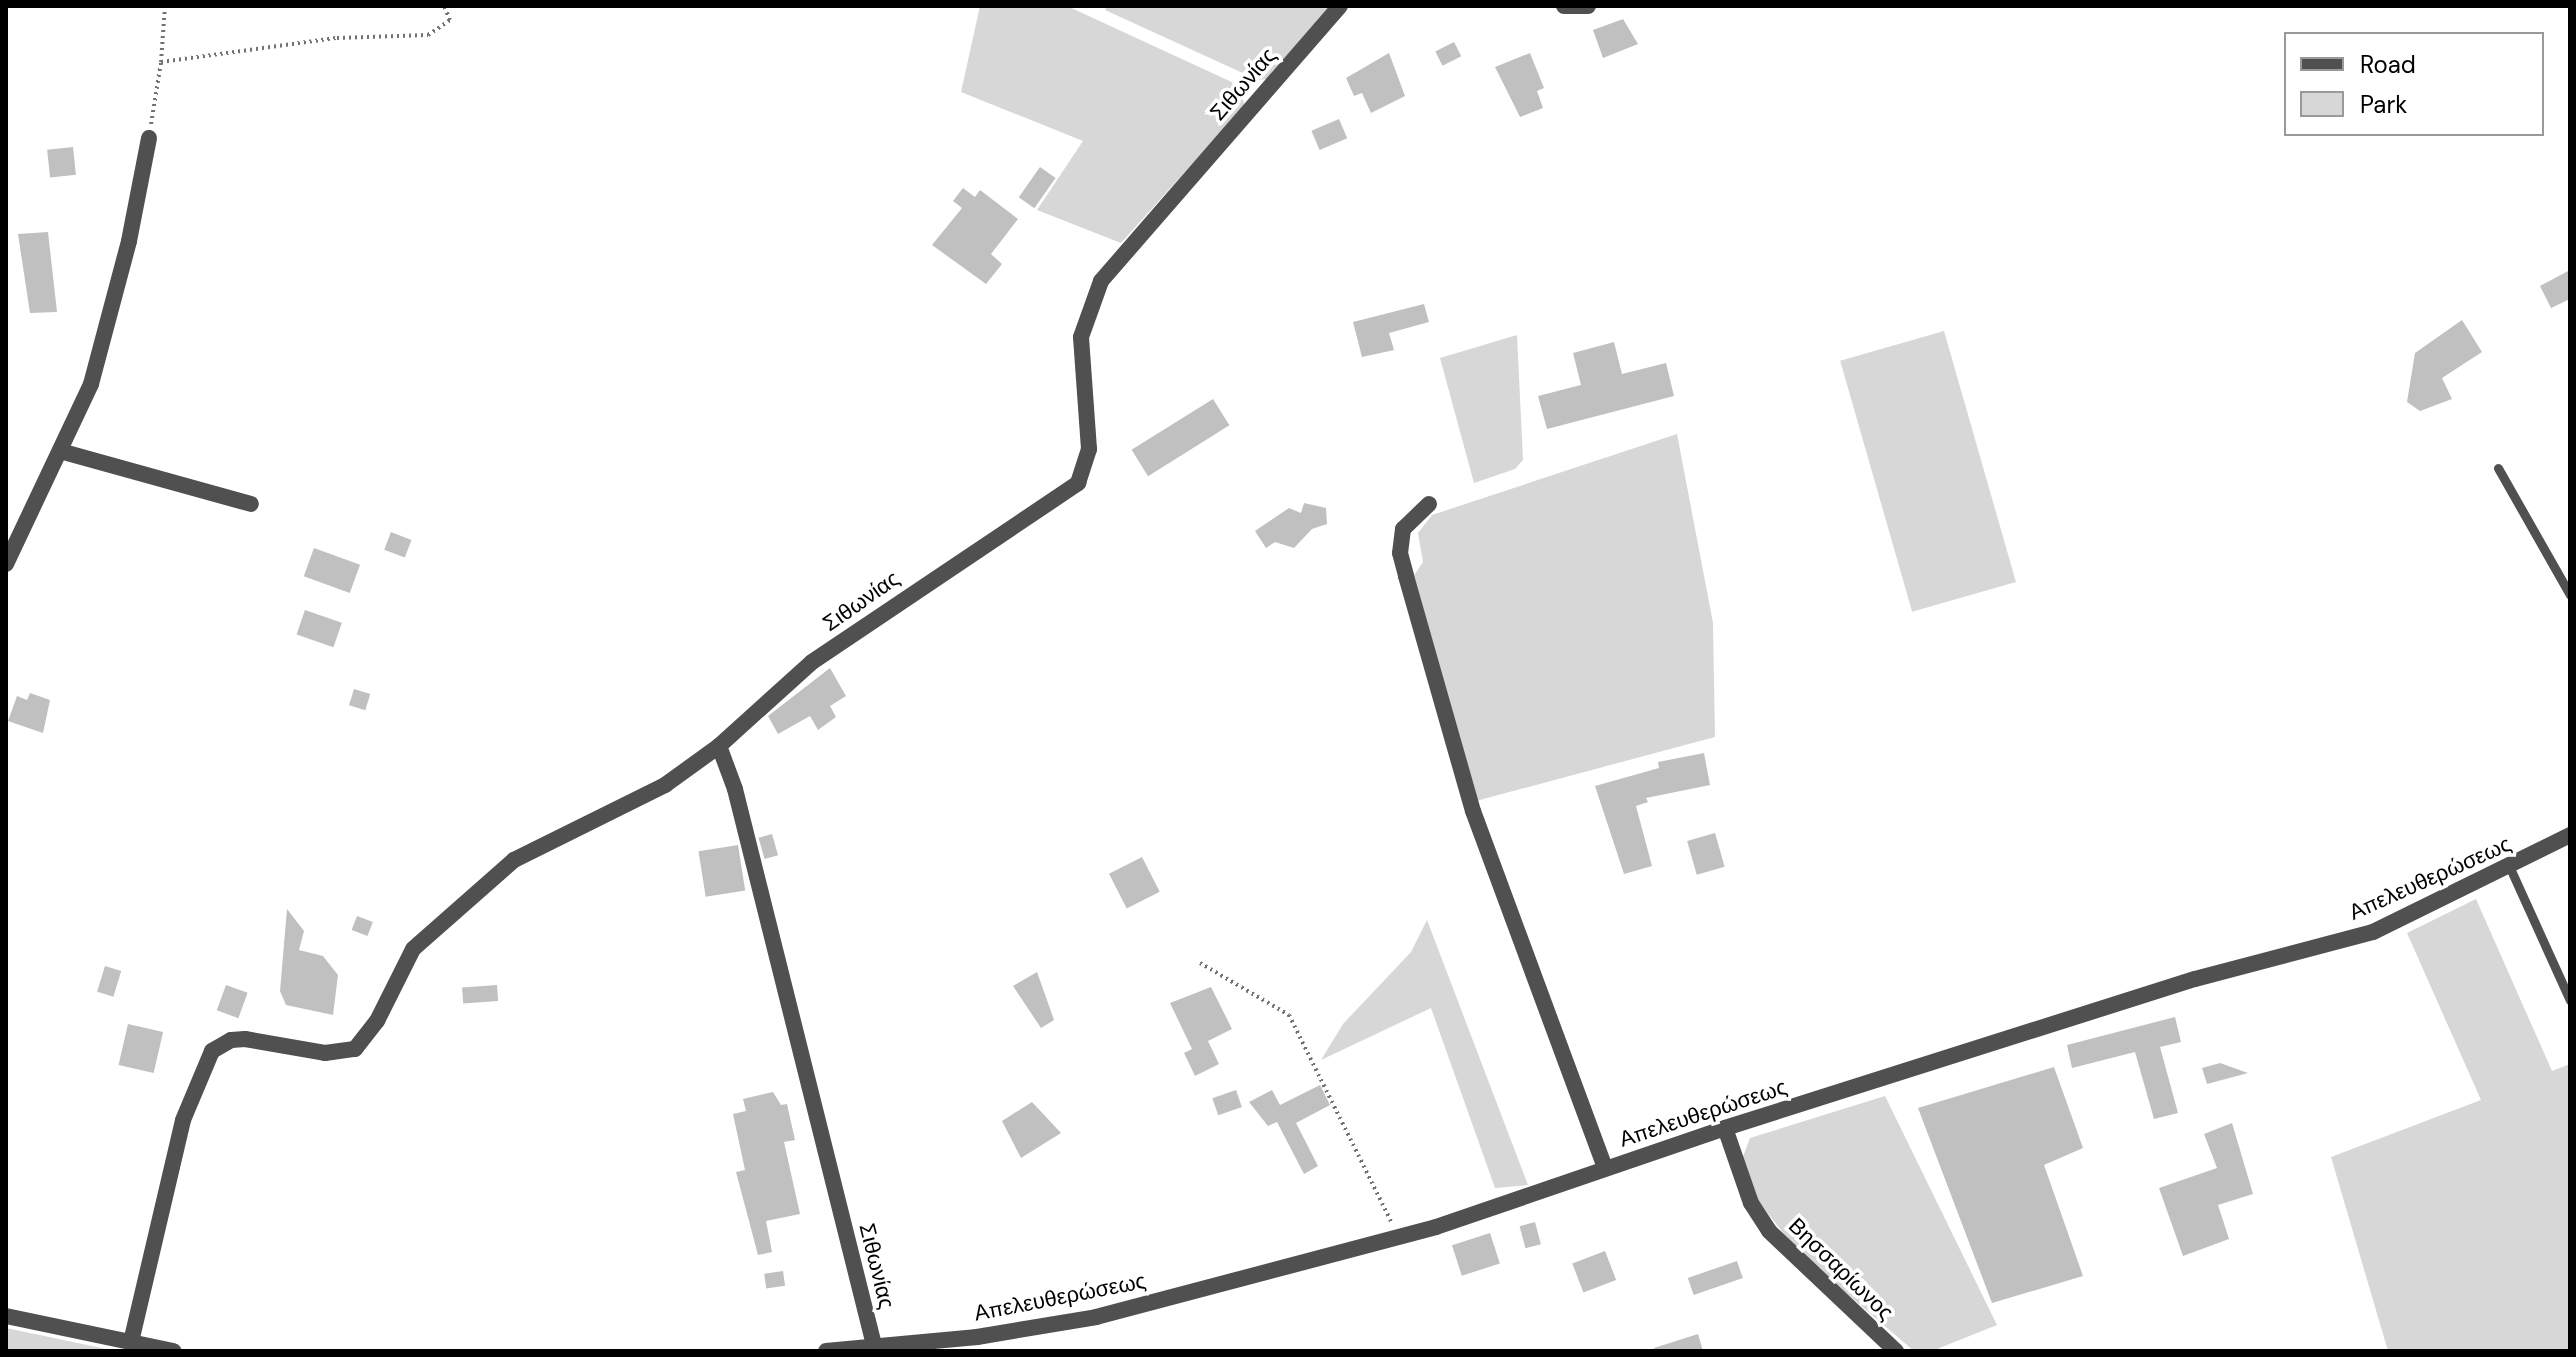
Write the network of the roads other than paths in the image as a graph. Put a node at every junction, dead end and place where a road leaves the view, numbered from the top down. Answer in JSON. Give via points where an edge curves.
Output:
{"nodes":[{"id":1,"x":1340,"y":6,"type":"edge"},
{"id":2,"x":1564,"y":6,"type":"edge"},
{"id":3,"x":1588,"y":6,"type":"edge"},
{"id":4,"x":149,"y":138,"type":"road end"},
{"id":5,"x":60,"y":451,"type":"junction"},
{"id":6,"x":2498,"y":468,"type":"dead end"},
{"id":7,"x":251,"y":504,"type":"dead end"},
{"id":8,"x":1429,"y":504,"type":"dead end"},
{"id":9,"x":6,"y":564,"type":"edge"},
{"id":10,"x":2570,"y":595,"type":"edge"},
{"id":11,"x":719,"y":746,"type":"junction"},
{"id":12,"x":2570,"y":835,"type":"edge"},
{"id":13,"x":2510,"y":868,"type":"junction"},
{"id":14,"x":2570,"y":1000,"type":"edge"},
{"id":15,"x":1725,"y":1128,"type":"junction"},
{"id":16,"x":1605,"y":1168,"type":"junction"},
{"id":17,"x":6,"y":1316,"type":"edge"},
{"id":18,"x":131,"y":1342,"type":"junction"},
{"id":19,"x":874,"y":1345,"type":"junction"},
{"id":20,"x":173,"y":1351,"type":"edge"},
{"id":21,"x":826,"y":1351,"type":"edge"},
{"id":22,"x":1896,"y":1351,"type":"edge"}],
"edges":[{"from":1,"to":11,"type":"street","name":"Σιθωνίας","via":[[1101,281],[1081,337],[1089,449],[1078,483],[812,662]]},
{"from":2,"to":3,"type":"street"},
{"from":4,"to":5,"type":"street","via":[[95,370]]},
{"from":5,"to":7,"type":"street"},
{"from":5,"to":9,"type":"street"},
{"from":6,"to":10,"type":"lane"},
{"from":8,"to":16,"type":"street","via":[[1403,529],[1400,553],[1406,576],[1473,811]]},
{"from":11,"to":18,"type":"street","via":[[652,793],[514,860],[413,949],[377,1021],[355,1049],[325,1053],[245,1039],[212,1051],[183,1120]]},
{"from":11,"to":19,"type":"street","name":"Σιθωνίας","via":[[735,789]]},
{"from":12,"to":13,"type":"street","name":"Απελευθερώσεως"},
{"from":13,"to":14,"type":"lane"},
{"from":13,"to":15,"type":"street","name":"Απελευθερώσεως","via":[[2373,932],[2195,979]]},
{"from":15,"to":16,"type":"street","name":"Απελευθερώσεως"},
{"from":15,"to":22,"type":"street","name":"Βησσαρίωνος","via":[[1751,1203],[1769,1231]]},
{"from":16,"to":19,"type":"street","name":"Απελευθερώσεως","via":[[1399,1236],[1096,1317],[977,1337]]},
{"from":17,"to":18,"type":"street"},
{"from":18,"to":20,"type":"street"},
{"from":19,"to":21,"type":"street","name":"Απελευθερώσεως"}]}
